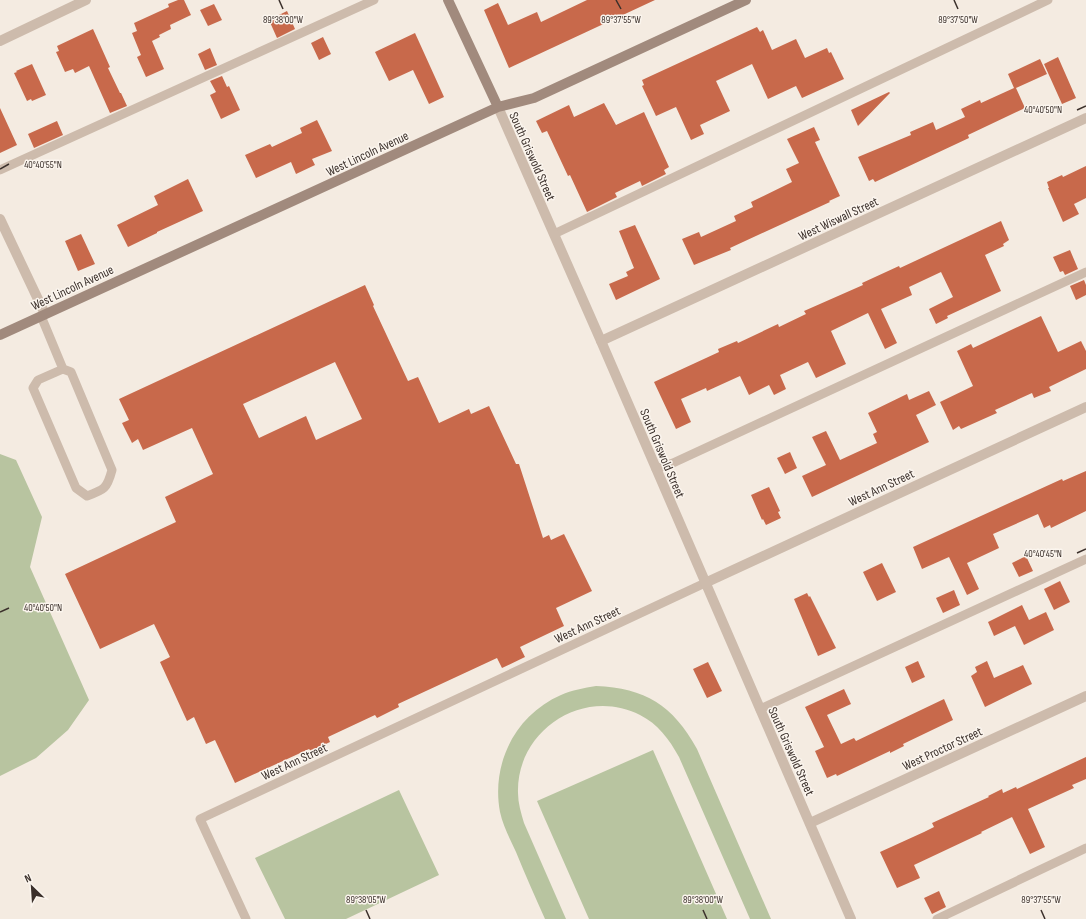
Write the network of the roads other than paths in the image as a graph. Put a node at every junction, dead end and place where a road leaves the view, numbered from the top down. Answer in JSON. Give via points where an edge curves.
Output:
{"nodes":[{"id":1,"x":86,"y":0,"type":"edge"},
{"id":2,"x":374,"y":0,"type":"edge"},
{"id":3,"x":448,"y":0,"type":"edge"},
{"id":4,"x":746,"y":0,"type":"edge"},
{"id":5,"x":1048,"y":0,"type":"edge"},
{"id":6,"x":0,"y":41,"type":"edge"},
{"id":7,"x":498,"y":107,"type":"junction"},
{"id":8,"x":1086,"y":118,"type":"edge"},
{"id":9,"x":0,"y":170,"type":"edge"},
{"id":10,"x":0,"y":219,"type":"edge"},
{"id":11,"x":554,"y":234,"type":"junction"},
{"id":12,"x":1086,"y":272,"type":"edge"},
{"id":13,"x":43,"y":315,"type":"junction"},
{"id":14,"x":0,"y":335,"type":"edge"},
{"id":15,"x":601,"y":341,"type":"junction"},
{"id":16,"x":63,"y":369,"type":"junction"},
{"id":17,"x":1086,"y":407,"type":"edge"},
{"id":18,"x":656,"y":469,"type":"junction"},
{"id":19,"x":1086,"y":559,"type":"edge"},
{"id":20,"x":705,"y":583,"type":"junction"},
{"id":21,"x":1086,"y":696,"type":"edge"},
{"id":22,"x":760,"y":709,"type":"junction"},
{"id":23,"x":810,"y":823,"type":"junction"},
{"id":24,"x":1086,"y":848,"type":"edge"},
{"id":25,"x":246,"y":919,"type":"edge"},
{"id":26,"x":851,"y":919,"type":"edge"},
{"id":27,"x":937,"y":919,"type":"edge"}],
"edges":[{"from":1,"to":6,"type":"street"},
{"from":2,"to":9,"type":"lane"},
{"from":3,"to":7,"type":"main road","name":"South Griswold Street"},
{"from":4,"to":7,"type":"main road","name":"West Lincoln Avenue","via":[[534,98]]},
{"from":5,"to":11,"type":"lane"},
{"from":7,"to":11,"type":"street","name":"South Griswold Street"},
{"from":7,"to":13,"type":"main road","name":"West Lincoln Avenue"},
{"from":8,"to":15,"type":"street","name":"West Wiswall Street"},
{"from":10,"to":13,"type":"street"},
{"from":11,"to":15,"type":"street","name":"South Griswold Street"},
{"from":12,"to":18,"type":"lane"},
{"from":13,"to":14,"type":"main road","name":"West Lincoln Avenue"},
{"from":13,"to":16,"type":"lane"},
{"from":15,"to":18,"type":"street","name":"South Griswold Street"},
{"from":16,"to":16,"type":"lane","via":[[38,380],[34,388],[76,488],[87,496],[101,491],[108,483],[112,470],[70,372]]},
{"from":17,"to":20,"type":"street","name":"West Ann Street"},
{"from":18,"to":20,"type":"street","name":"South Griswold Street"},
{"from":19,"to":22,"type":"lane"},
{"from":20,"to":22,"type":"street","name":"South Griswold Street"},
{"from":20,"to":25,"type":"lane","name":"West Ann Street","via":[[200,819]]},
{"from":21,"to":23,"type":"street","name":"West Proctor Street"},
{"from":22,"to":23,"type":"street","name":"South Griswold Street"},
{"from":23,"to":26,"type":"street","name":"South Griswold Street"},
{"from":24,"to":27,"type":"lane"}]}
